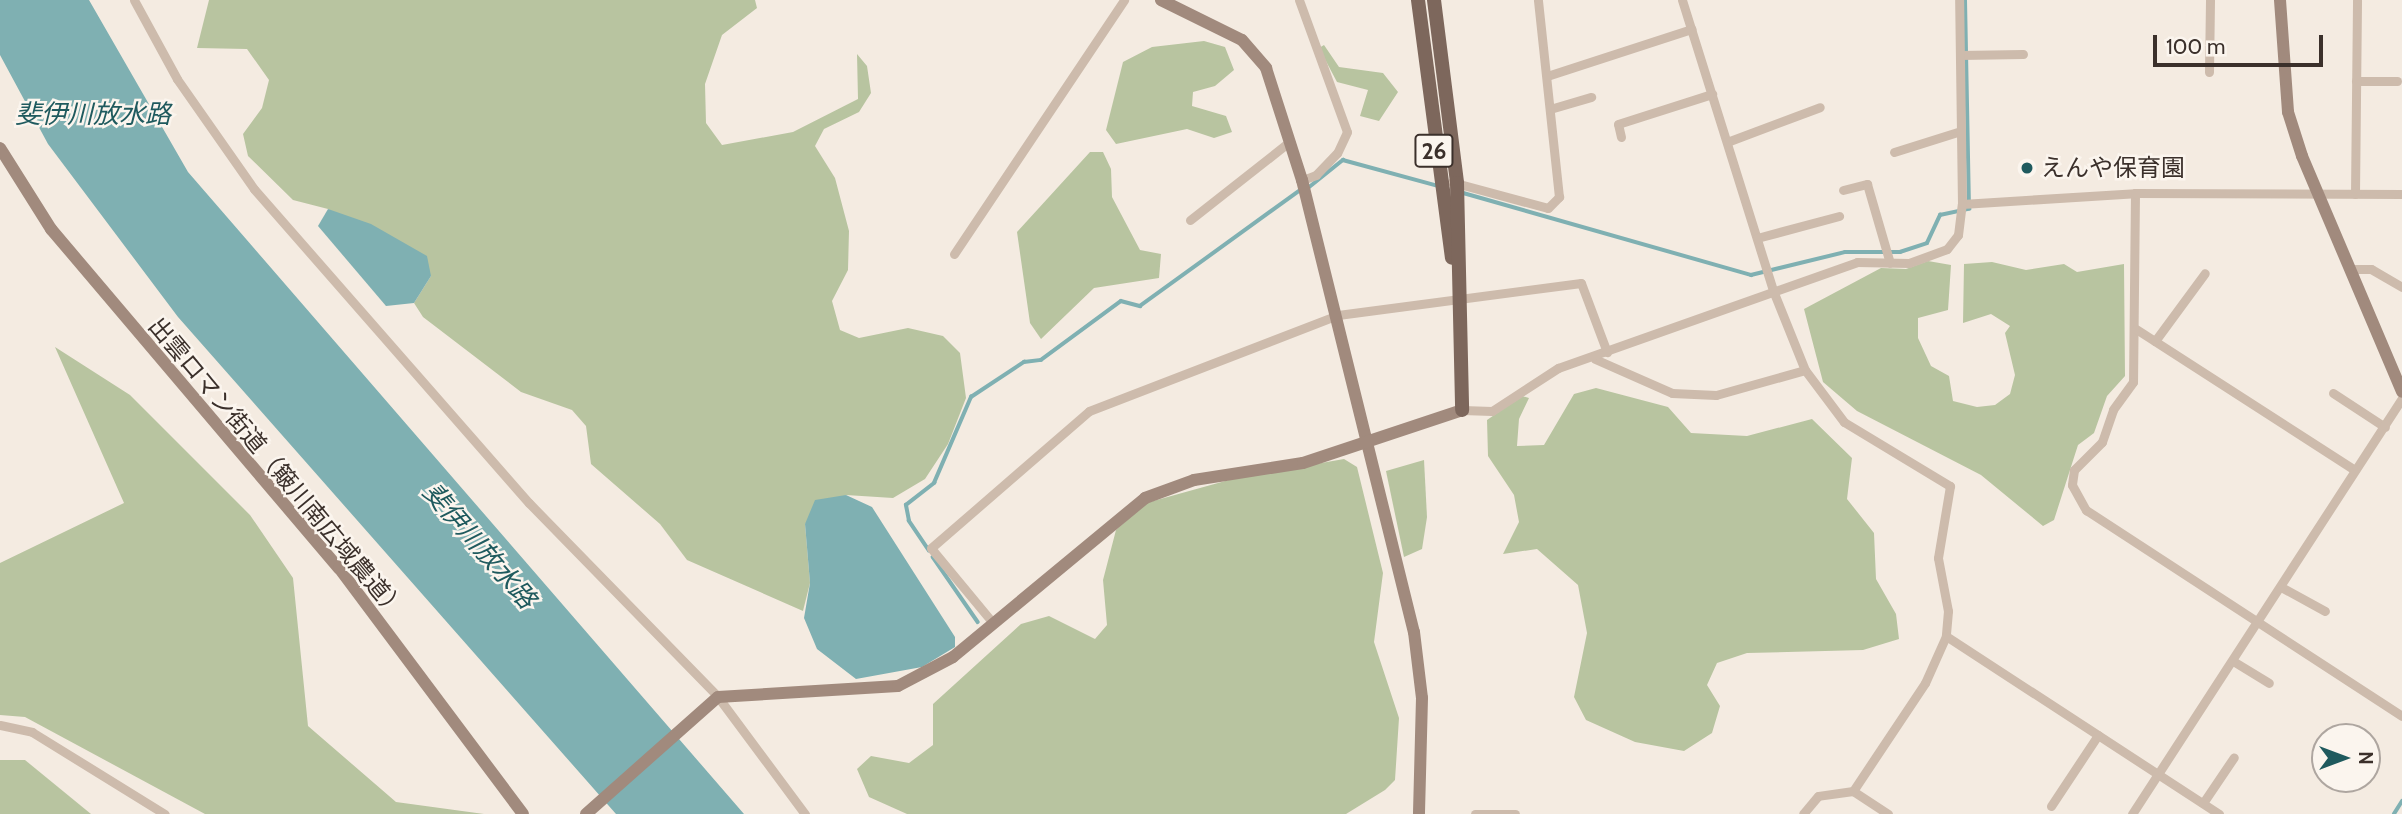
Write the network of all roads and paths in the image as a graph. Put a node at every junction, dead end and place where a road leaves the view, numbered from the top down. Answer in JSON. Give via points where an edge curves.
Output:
{"nodes":[{"id":1,"x":134,"y":0,"type":"edge"},
{"id":2,"x":1124,"y":0,"type":"edge"},
{"id":3,"x":1161,"y":0,"type":"edge"},
{"id":4,"x":1299,"y":0,"type":"edge"},
{"id":5,"x":1418,"y":0,"type":"edge"},
{"id":6,"x":1434,"y":0,"type":"edge"},
{"id":7,"x":1538,"y":0,"type":"edge"},
{"id":8,"x":1682,"y":0,"type":"edge"},
{"id":9,"x":1959,"y":0,"type":"edge"},
{"id":10,"x":2210,"y":0,"type":"edge"},
{"id":11,"x":2280,"y":0,"type":"edge"},
{"id":12,"x":2357,"y":0,"type":"edge"},
{"id":13,"x":1182,"y":4,"type":"edge"},
{"id":14,"x":1692,"y":29,"type":"junction"},
{"id":15,"x":2023,"y":54,"type":"dead end"},
{"id":16,"x":1960,"y":55,"type":"junction"},
{"id":17,"x":2209,"y":72,"type":"dead end"},
{"id":18,"x":1547,"y":76,"type":"junction"},
{"id":19,"x":2356,"y":80,"type":"junction"},
{"id":20,"x":2398,"y":80,"type":"dead end"},
{"id":21,"x":1712,"y":94,"type":"junction"},
{"id":22,"x":1591,"y":97,"type":"dead end"},
{"id":23,"x":1820,"y":107,"type":"dead end"},
{"id":24,"x":1550,"y":109,"type":"junction"},
{"id":25,"x":1961,"y":131,"type":"junction"},
{"id":26,"x":1621,"y":137,"type":"dead end"},
{"id":27,"x":1289,"y":142,"type":"junction"},
{"id":28,"x":1727,"y":142,"type":"junction"},
{"id":29,"x":0,"y":148,"type":"edge"},
{"id":30,"x":1894,"y":152,"type":"dead end"},
{"id":31,"x":1437,"y":178,"type":"junction"},
{"id":32,"x":1302,"y":180,"type":"junction"},
{"id":33,"x":1457,"y":183,"type":"junction"},
{"id":34,"x":1843,"y":190,"type":"dead end"},
{"id":35,"x":2134,"y":193,"type":"junction"},
{"id":36,"x":2315,"y":193,"type":"junction"},
{"id":37,"x":2356,"y":194,"type":"junction"},
{"id":38,"x":2402,"y":194,"type":"edge"},
{"id":39,"x":1962,"y":204,"type":"junction"},
{"id":40,"x":1839,"y":216,"type":"dead end"},
{"id":41,"x":1190,"y":220,"type":"dead end"},
{"id":42,"x":1757,"y":238,"type":"junction"},
{"id":43,"x":954,"y":254,"type":"dead end"},
{"id":44,"x":1891,"y":262,"type":"junction"},
{"id":45,"x":2349,"y":269,"type":"junction"},
{"id":46,"x":2205,"y":273,"type":"dead end"},
{"id":47,"x":2402,"y":287,"type":"edge"},
{"id":48,"x":1774,"y":293,"type":"junction"},
{"id":49,"x":1459,"y":301,"type":"junction"},
{"id":50,"x":1338,"y":315,"type":"junction"},
{"id":51,"x":2136,"y":329,"type":"junction"},
{"id":52,"x":2155,"y":341,"type":"junction"},
{"id":53,"x":1607,"y":352,"type":"junction"},
{"id":54,"x":1590,"y":358,"type":"junction"},
{"id":55,"x":1805,"y":370,"type":"junction"},
{"id":56,"x":2402,"y":392,"type":"edge"},
{"id":57,"x":2333,"y":393,"type":"dead end"},
{"id":58,"x":2402,"y":398,"type":"edge"},
{"id":59,"x":1462,"y":410,"type":"junction"},
{"id":60,"x":2385,"y":428,"type":"junction"},
{"id":61,"x":1370,"y":439,"type":"junction"},
{"id":62,"x":2355,"y":470,"type":"junction"},
{"id":63,"x":2281,"y":587,"type":"junction"},
{"id":64,"x":2325,"y":611,"type":"dead end"},
{"id":65,"x":993,"y":623,"type":"junction"},
{"id":66,"x":2258,"y":623,"type":"junction"},
{"id":67,"x":1946,"y":636,"type":"junction"},
{"id":68,"x":2233,"y":661,"type":"junction"},
{"id":69,"x":2269,"y":683,"type":"dead end"},
{"id":70,"x":718,"y":697,"type":"junction"},
{"id":71,"x":2402,"y":716,"type":"edge"},
{"id":72,"x":0,"y":725,"type":"edge"},
{"id":73,"x":2098,"y":735,"type":"junction"},
{"id":74,"x":2234,"y":757,"type":"dead end"},
{"id":75,"x":2158,"y":774,"type":"junction"},
{"id":76,"x":1853,"y":791,"type":"junction"},
{"id":77,"x":2203,"y":803,"type":"junction"},
{"id":78,"x":2051,"y":806,"type":"dead end"},
{"id":79,"x":165,"y":814,"type":"edge"},
{"id":80,"x":523,"y":814,"type":"edge"},
{"id":81,"x":586,"y":814,"type":"edge"},
{"id":82,"x":805,"y":814,"type":"edge"},
{"id":83,"x":1419,"y":814,"type":"edge"},
{"id":84,"x":1475,"y":814,"type":"edge"},
{"id":85,"x":1515,"y":814,"type":"edge"},
{"id":86,"x":1803,"y":814,"type":"edge"},
{"id":87,"x":1888,"y":814,"type":"edge"},
{"id":88,"x":2132,"y":814,"type":"edge"},
{"id":89,"x":2219,"y":814,"type":"edge"}],
"edges":[{"from":1,"to":70,"type":"street","via":[[177,79],[254,188],[529,503]]},
{"from":2,"to":43,"type":"street"},
{"from":3,"to":13,"type":"street"},
{"from":4,"to":32,"type":"street","via":[[1347,132],[1337,153],[1316,176]]},
{"from":5,"to":31,"type":"main road","number":"26"},
{"from":6,"to":33,"type":"main road","number":"26"},
{"from":7,"to":18,"type":"street"},
{"from":8,"to":14,"type":"street"},
{"from":9,"to":16,"type":"street"},
{"from":10,"to":17,"type":"street"},
{"from":11,"to":36,"type":"street","via":[[2288,112]]},
{"from":12,"to":19,"type":"street"},
{"from":13,"to":27,"type":"street","via":[[1242,40],[1266,68]]},
{"from":14,"to":18,"type":"street"},
{"from":14,"to":21,"type":"street"},
{"from":15,"to":16,"type":"street"},
{"from":16,"to":25,"type":"street"},
{"from":18,"to":24,"type":"street"},
{"from":19,"to":20,"type":"street"},
{"from":19,"to":37,"type":"street"},
{"from":21,"to":26,"type":"street","via":[[1618,124]]},
{"from":21,"to":28,"type":"street"},
{"from":22,"to":24,"type":"street"},
{"from":23,"to":28,"type":"street"},
{"from":24,"to":33,"type":"street","via":[[1559,197],[1555,204],[1548,208]]},
{"from":25,"to":30,"type":"street"},
{"from":25,"to":39,"type":"street"},
{"from":27,"to":32,"type":"street"},
{"from":27,"to":41,"type":"street"},
{"from":28,"to":42,"type":"street"},
{"from":29,"to":80,"type":"street","name":"出雲ロマン街道（簸川南広域農道）","via":[[51,229],[339,568]]},
{"from":31,"to":33,"type":"street"},
{"from":31,"to":49,"type":"main road","number":"26"},
{"from":32,"to":50,"type":"street"},
{"from":33,"to":49,"type":"main road","number":"26"},
{"from":34,"to":44,"type":"street","via":[[1867,184]]},
{"from":35,"to":36,"type":"street"},
{"from":35,"to":39,"type":"street"},
{"from":35,"to":51,"type":"street"},
{"from":36,"to":37,"type":"street"},
{"from":36,"to":45,"type":"street"},
{"from":37,"to":38,"type":"street"},
{"from":39,"to":44,"type":"street","via":[[1958,236],[1947,249],[1909,263]]},
{"from":40,"to":42,"type":"street"},
{"from":42,"to":48,"type":"street"},
{"from":44,"to":48,"type":"street","via":[[1857,262]]},
{"from":45,"to":47,"type":"street","via":[[2371,269]]},
{"from":45,"to":56,"type":"street"},
{"from":46,"to":52,"type":"street"},
{"from":48,"to":53,"type":"street"},
{"from":48,"to":55,"type":"street"},
{"from":49,"to":50,"type":"street"},
{"from":49,"to":53,"type":"street","via":[[1581,283]]},
{"from":49,"to":59,"type":"main road","number":"26"},
{"from":50,"to":61,"type":"street"},
{"from":50,"to":65,"type":"street","via":[[1089,411],[939,537],[931,548]]},
{"from":51,"to":52,"type":"street"},
{"from":51,"to":66,"type":"street","via":[[2133,382],[2113,410],[2102,442],[2074,470],[2072,485],[2086,510]]},
{"from":52,"to":62,"type":"street"},
{"from":53,"to":54,"type":"street"},
{"from":54,"to":55,"type":"street","via":[[1606,360],[1654,389],[1672,393],[1716,395]]},
{"from":54,"to":59,"type":"street","via":[[1532,380],[1492,411]]},
{"from":55,"to":67,"type":"street","via":[[1844,422],[1950,486],[1938,558],[1948,611]]},
{"from":57,"to":60,"type":"street"},
{"from":58,"to":60,"type":"street"},
{"from":59,"to":61,"type":"street"},
{"from":60,"to":62,"type":"street"},
{"from":61,"to":65,"type":"street","via":[[1303,463],[1194,480],[1145,498]]},
{"from":61,"to":83,"type":"street","via":[[1416,645],[1422,698]]},
{"from":62,"to":63,"type":"street"},
{"from":63,"to":64,"type":"street"},
{"from":63,"to":66,"type":"street"},
{"from":65,"to":70,"type":"street","via":[[953,657],[898,687]]},
{"from":66,"to":68,"type":"street"},
{"from":66,"to":71,"type":"street"},
{"from":67,"to":73,"type":"street"},
{"from":67,"to":76,"type":"street","via":[[1925,683]]},
{"from":68,"to":69,"type":"street"},
{"from":68,"to":75,"type":"street"},
{"from":70,"to":81,"type":"street"},
{"from":70,"to":82,"type":"street"},
{"from":72,"to":79,"type":"street","via":[[32,732]]},
{"from":73,"to":75,"type":"street"},
{"from":73,"to":78,"type":"street"},
{"from":74,"to":77,"type":"street"},
{"from":75,"to":77,"type":"street"},
{"from":75,"to":88,"type":"street"},
{"from":76,"to":86,"type":"street","via":[[1818,796]]},
{"from":76,"to":87,"type":"street"},
{"from":77,"to":89,"type":"street"},
{"from":84,"to":85,"type":"street"}]}
